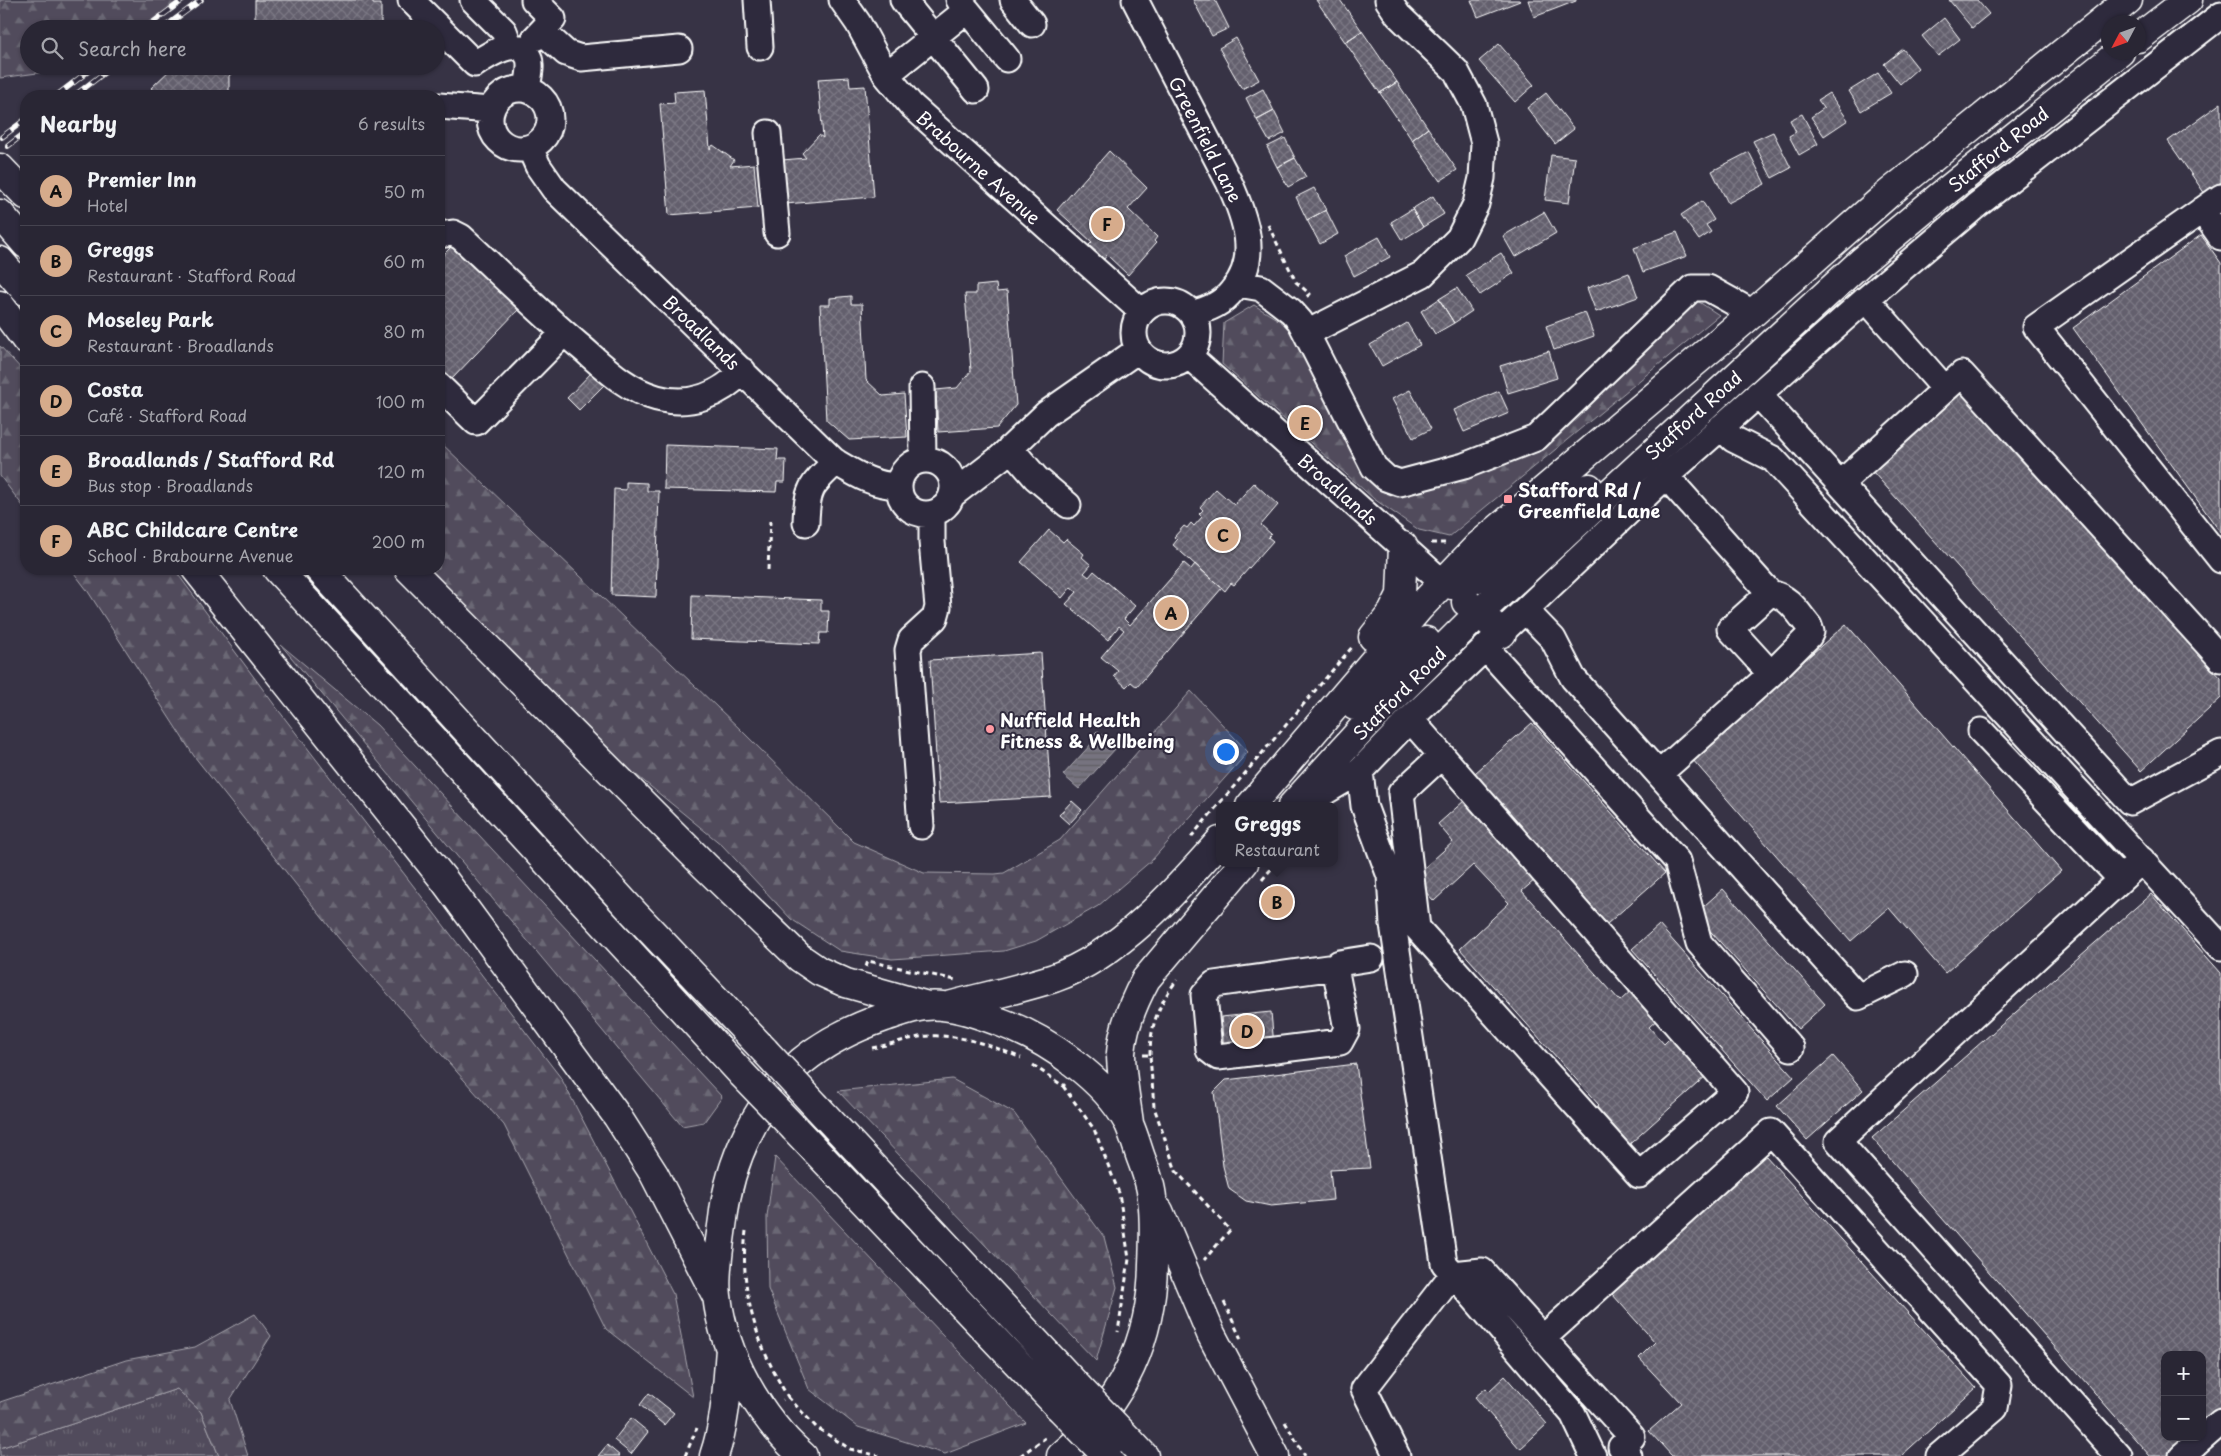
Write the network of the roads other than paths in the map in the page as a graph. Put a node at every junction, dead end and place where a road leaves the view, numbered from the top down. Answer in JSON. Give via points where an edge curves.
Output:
{"nodes":[{"id":1,"x":411,"y":0,"type":"edge"},
{"id":2,"x":473,"y":0,"type":"edge"},
{"id":3,"x":534,"y":0,"type":"edge"},
{"id":4,"x":757,"y":0,"type":"edge"},
{"id":5,"x":842,"y":0,"type":"edge"},
{"id":6,"x":903,"y":0,"type":"edge"},
{"id":7,"x":1013,"y":0,"type":"edge"},
{"id":8,"x":1135,"y":0,"type":"edge"},
{"id":9,"x":2144,"y":0,"type":"edge"},
{"id":10,"x":2188,"y":0,"type":"edge"},
{"id":11,"x":1398,"y":3,"type":"edge"},
{"id":12,"x":963,"y":5,"type":"edge"},
{"id":13,"x":2119,"y":8,"type":"edge"},
{"id":14,"x":2221,"y":15,"type":"edge"},
{"id":15,"x":431,"y":20,"type":"edge"},
{"id":16,"x":1032,"y":24,"type":"dead end"},
{"id":17,"x":542,"y":30,"type":"junction"},
{"id":18,"x":2146,"y":32,"type":"edge"},
{"id":19,"x":445,"y":34,"type":"edge"},
{"id":20,"x":934,"y":38,"type":"junction"},
{"id":21,"x":760,"y":46,"type":"dead end"},
{"id":22,"x":517,"y":49,"type":"junction"},
{"id":23,"x":679,"y":49,"type":"dead end"},
{"id":24,"x":1007,"y":59,"type":"dead end"},
{"id":25,"x":2110,"y":60,"type":"edge"},
{"id":26,"x":886,"y":75,"type":"junction"},
{"id":27,"x":527,"y":89,"type":"junction"},
{"id":28,"x":976,"y":90,"type":"dead end"},
{"id":29,"x":445,"y":106,"type":"edge"},
{"id":30,"x":491,"y":110,"type":"junction"},
{"id":31,"x":768,"y":133,"type":"dead end"},
{"id":32,"x":530,"y":148,"type":"junction"},
{"id":33,"x":0,"y":168,"type":"edge"},
{"id":34,"x":20,"y":188,"type":"edge"},
{"id":35,"x":2212,"y":204,"type":"edge"},
{"id":36,"x":0,"y":214,"type":"edge"},
{"id":37,"x":777,"y":233,"type":"dead end"},
{"id":38,"x":445,"y":234,"type":"edge"},
{"id":39,"x":20,"y":237,"type":"edge"},
{"id":40,"x":2221,"y":237,"type":"edge"},
{"id":41,"x":0,"y":261,"type":"edge"},
{"id":42,"x":20,"y":284,"type":"edge"},
{"id":43,"x":1238,"y":284,"type":"junction"},
{"id":44,"x":1866,"y":299,"type":"junction"},
{"id":45,"x":0,"y":305,"type":"edge"},
{"id":46,"x":1141,"y":311,"type":"junction"},
{"id":47,"x":1192,"y":313,"type":"junction"},
{"id":48,"x":1753,"y":313,"type":"junction"},
{"id":49,"x":20,"y":332,"type":"edge"},
{"id":50,"x":564,"y":333,"type":"junction"},
{"id":51,"x":1307,"y":333,"type":"junction"},
{"id":52,"x":1138,"y":350,"type":"junction"},
{"id":53,"x":1189,"y":356,"type":"junction"},
{"id":54,"x":742,"y":371,"type":"junction"},
{"id":55,"x":922,"y":387,"type":"dead end"},
{"id":56,"x":1945,"y":389,"type":"junction"},
{"id":57,"x":445,"y":392,"type":"edge"},
{"id":58,"x":1758,"y":394,"type":"junction"},
{"id":59,"x":1721,"y":428,"type":"junction"},
{"id":60,"x":1010,"y":448,"type":"junction"},
{"id":61,"x":1651,"y":454,"type":"junction"},
{"id":62,"x":836,"y":462,"type":"junction"},
{"id":63,"x":933,"y":463,"type":"junction"},
{"id":64,"x":981,"y":472,"type":"junction"},
{"id":65,"x":1666,"y":476,"type":"junction"},
{"id":66,"x":1840,"y":484,"type":"junction"},
{"id":67,"x":898,"y":486,"type":"junction"},
{"id":68,"x":952,"y":495,"type":"junction"},
{"id":69,"x":1068,"y":505,"type":"dead end"},
{"id":70,"x":932,"y":514,"type":"junction"},
{"id":71,"x":806,"y":523,"type":"dead end"},
{"id":72,"x":1403,"y":546,"type":"junction"},
{"id":73,"x":2221,"y":560,"type":"edge"},
{"id":74,"x":201,"y":575,"type":"edge"},
{"id":75,"x":283,"y":575,"type":"edge"},
{"id":76,"x":325,"y":575,"type":"edge"},
{"id":77,"x":415,"y":575,"type":"edge"},
{"id":78,"x":1442,"y":582,"type":"junction"},
{"id":79,"x":1770,"y":593,"type":"junction"},
{"id":80,"x":1525,"y":610,"type":"junction"},
{"id":81,"x":1479,"y":613,"type":"junction"},
{"id":82,"x":1494,"y":641,"type":"junction"},
{"id":83,"x":2221,"y":659,"type":"edge"},
{"id":84,"x":1771,"y":674,"type":"junction"},
{"id":85,"x":1410,"y":719,"type":"junction"},
{"id":86,"x":1981,"y":732,"type":"dead end"},
{"id":87,"x":1298,"y":750,"type":"junction"},
{"id":88,"x":2221,"y":753,"type":"edge"},
{"id":89,"x":1441,"y":756,"type":"junction"},
{"id":90,"x":1360,"y":771,"type":"junction"},
{"id":91,"x":1659,"y":774,"type":"junction"},
{"id":92,"x":1253,"y":802,"type":"edge"},
{"id":93,"x":1298,"y":802,"type":"edge"},
{"id":94,"x":1303,"y":802,"type":"edge"},
{"id":95,"x":921,"y":826,"type":"dead end"},
{"id":96,"x":1216,"y":846,"type":"edge"},
{"id":97,"x":2142,"y":860,"type":"junction"},
{"id":98,"x":1251,"y":874,"type":"edge"},
{"id":99,"x":2121,"y":879,"type":"junction"},
{"id":100,"x":2221,"y":947,"type":"edge"},
{"id":101,"x":1372,"y":958,"type":"dead end"},
{"id":102,"x":1335,"y":967,"type":"junction"},
{"id":103,"x":1905,"y":974,"type":"dead end"},
{"id":104,"x":935,"y":1006,"type":"junction"},
{"id":105,"x":1790,"y":1048,"type":"dead end"},
{"id":106,"x":1129,"y":1124,"type":"junction"},
{"id":107,"x":1152,"y":1195,"type":"junction"},
{"id":108,"x":1453,"y":1274,"type":"junction"},
{"id":109,"x":716,"y":1295,"type":"junction"},
{"id":110,"x":1543,"y":1338,"type":"junction"},
{"id":111,"x":730,"y":1348,"type":"junction"},
{"id":112,"x":2221,"y":1422,"type":"edge"},
{"id":113,"x":1054,"y":1446,"type":"edge"},
{"id":114,"x":1138,"y":1449,"type":"edge"},
{"id":115,"x":1586,"y":1451,"type":"edge"},
{"id":116,"x":714,"y":1456,"type":"edge"},
{"id":117,"x":803,"y":1456,"type":"edge"},
{"id":118,"x":1107,"y":1456,"type":"edge"},
{"id":119,"x":1275,"y":1456,"type":"edge"},
{"id":120,"x":1396,"y":1456,"type":"edge"},
{"id":121,"x":1630,"y":1456,"type":"edge"},
{"id":122,"x":1939,"y":1456,"type":"edge"},
{"id":123,"x":2118,"y":1456,"type":"edge"},
{"id":124,"x":2182,"y":1456,"type":"edge"}],
"edges":[{"from":1,"to":15,"type":"street"},
{"from":2,"to":22,"type":"street"},
{"from":3,"to":17,"type":"street","via":[[553,19]]},
{"from":4,"to":21,"type":"street"},
{"from":5,"to":26,"type":"street","name":"Brabourne Avenue"},
{"from":6,"to":20,"type":"street"},
{"from":7,"to":16,"type":"street"},
{"from":8,"to":43,"type":"street","name":"Greenfield Lane","via":[[1241,210],[1248,257]]},
{"from":9,"to":13,"type":"highway","name":"Stafford Road"},
{"from":10,"to":18,"type":"highway"},
{"from":11,"to":51,"type":"street","via":[[1456,71],[1474,105],[1484,143],[1482,178],[1476,204],[1459,238],[1423,274]]},
{"from":12,"to":20,"type":"street"},
{"from":12,"to":24,"type":"street"},
{"from":13,"to":48,"type":"highway","name":"Stafford Road","via":[[1888,194]]},
{"from":14,"to":44,"type":"street","via":[[1977,205]]},
{"from":17,"to":22,"type":"street"},
{"from":17,"to":23,"type":"street","via":[[566,53],[581,58]]},
{"from":19,"to":22,"type":"street","via":[[475,64],[492,52]]},
{"from":20,"to":26,"type":"street"},
{"from":20,"to":28,"type":"street"},
{"from":22,"to":27,"type":"street","via":[[529,58]]},
{"from":25,"to":61,"type":"highway","name":"Stafford Road","via":[[1861,262]]},
{"from":26,"to":46,"type":"street","name":"Brabourne Avenue","via":[[935,128]]},
{"from":27,"to":30,"type":"street","via":[[501,95]]},
{"from":27,"to":32,"type":"street","via":[[543,100],[550,117],[545,136]]},
{"from":29,"to":30,"type":"street"},
{"from":30,"to":32,"type":"street","via":[[490,119],[496,137],[511,148]]},
{"from":31,"to":37,"type":"street"},
{"from":32,"to":54,"type":"street","name":"Broadlands","via":[[554,189]]},
{"from":33,"to":34,"type":"highway"},
{"from":35,"to":40,"type":"street"},
{"from":35,"to":73,"type":"street","via":[[2036,327]]},
{"from":36,"to":39,"type":"highway"},
{"from":38,"to":50,"type":"street","via":[[453,232],[461,237]]},
{"from":41,"to":42,"type":"highway"},
{"from":43,"to":47,"type":"street","name":"Greenfield Lane","via":[[1228,296],[1208,310]]},
{"from":43,"to":51,"type":"street","via":[[1261,288],[1291,311]]},
{"from":44,"to":56,"type":"street"},
{"from":44,"to":58,"type":"street"},
{"from":45,"to":49,"type":"highway"},
{"from":46,"to":47,"type":"street","via":[[1157,301],[1167,300],[1185,306]]},
{"from":46,"to":52,"type":"street","via":[[1133,330]]},
{"from":47,"to":53,"type":"street","via":[[1199,330],[1195,348]]},
{"from":48,"to":51,"type":"street","via":[[1708,288],[1692,288],[1536,438],[1464,466],[1400,482],[1386,478],[1374,467]]},
{"from":48,"to":78,"type":"highway","name":"Stafford Road","via":[[1513,515]]},
{"from":50,"to":54,"type":"street","via":[[624,384],[657,398],[674,401],[707,396],[721,390]]},
{"from":50,"to":57,"type":"street","via":[[476,422]]},
{"from":52,"to":53,"type":"street","via":[[1145,358],[1162,365],[1172,365]]},
{"from":52,"to":60,"type":"street","via":[[1046,414]]},
{"from":53,"to":72,"type":"street","name":"Broadlands"},
{"from":54,"to":62,"type":"street","name":"Broadlands"},
{"from":55,"to":63,"type":"street"},
{"from":56,"to":66,"type":"street"},
{"from":56,"to":83,"type":"street","via":[[1962,374]]},
{"from":58,"to":59,"type":"street"},
{"from":58,"to":66,"type":"street"},
{"from":59,"to":65,"type":"street"},
{"from":59,"to":97,"type":"street","via":[[1733,439],[1773,459]]},
{"from":60,"to":64,"type":"street"},
{"from":60,"to":69,"type":"street","via":[[1036,478]]},
{"from":61,"to":78,"type":"highway","via":[[1591,486],[1486,574],[1462,585]]},
{"from":61,"to":81,"type":"highway","name":"Stafford Road"},
{"from":62,"to":67,"type":"street","name":"Broadlands","via":[[880,485]]},
{"from":62,"to":71,"type":"street","via":[[813,485],[808,495]]},
{"from":63,"to":64,"type":"street"},
{"from":63,"to":67,"type":"street","via":[[910,464],[901,475]]},
{"from":63,"to":68,"type":"street","via":[[949,472],[953,481]]},
{"from":64,"to":68,"type":"street"},
{"from":65,"to":79,"type":"street"},
{"from":65,"to":80,"type":"street"},
{"from":66,"to":88,"type":"street","via":[[2130,802]]},
{"from":67,"to":70,"type":"street","via":[[902,501],[908,508],[917,513]]},
{"from":68,"to":70,"type":"street","via":[[948,504]]},
{"from":70,"to":95,"type":"street","via":[[938,607],[931,622],[911,640],[908,650]]},
{"from":72,"to":78,"type":"street","name":"Broadlands"},
{"from":72,"to":87,"type":"highway","via":[[1401,595],[1392,613],[1354,661]]},
{"from":74,"to":109,"type":"highway","via":[[444,880],[618,1116],[654,1174]]},
{"from":75,"to":118,"type":"highway","bridge":true,"via":[[742,1074]]},
{"from":76,"to":114,"type":"highway","bridge":true,"via":[[628,906]]},
{"from":77,"to":104,"type":"highway","via":[[800,958],[857,988]]},
{"from":78,"to":81,"type":"highway"},
{"from":78,"to":87,"type":"highway","name":"Stafford Road"},
{"from":79,"to":84,"type":"street","via":[[1730,629]]},
{"from":79,"to":84,"type":"street","via":[[1786,599],[1811,632]]},
{"from":80,"to":82,"type":"street"},
{"from":80,"to":91,"type":"street","via":[[1553,640],[1574,678]]},
{"from":81,"to":82,"type":"highway"},
{"from":81,"to":87,"type":"highway","via":[[1465,612],[1453,617],[1356,705]]},
{"from":81,"to":93,"type":"highway","name":"Stafford Road","via":[[1364,727]]},
{"from":82,"to":85,"type":"street"},
{"from":82,"to":105,"type":"street","via":[[1676,861],[1699,943]]},
{"from":84,"to":91,"type":"street"},
{"from":85,"to":89,"type":"street"},
{"from":85,"to":90,"type":"street"},
{"from":86,"to":99,"type":"street"},
{"from":87,"to":92,"type":"highway","name":"Stafford Road"},
{"from":89,"to":89,"type":"street","via":[[1735,1092],[1639,1175],[1417,928],[1401,793]]},
{"from":90,"to":94,"type":"street"},
{"from":90,"to":108,"type":"street","via":[[1364,806],[1390,876],[1393,924],[1444,1263]]},
{"from":91,"to":103,"type":"street","via":[[1858,997]]},
{"from":96,"to":104,"type":"highway","via":[[1134,930],[1099,955],[1056,977]]},
{"from":97,"to":99,"type":"street"},
{"from":97,"to":100,"type":"street"},
{"from":98,"to":106,"type":"highway","via":[[1146,979],[1136,997],[1128,1017],[1121,1053]]},
{"from":99,"to":123,"type":"street","via":[[1838,1141]]},
{"from":101,"to":102,"type":"street","via":[[1339,963]]},
{"from":102,"to":102,"type":"street","via":[[1347,1029],[1340,1042],[1218,1057],[1209,1050],[1204,994],[1214,984]]},
{"from":104,"to":106,"type":"highway","via":[[987,1017],[1044,1042],[1080,1068]]},
{"from":104,"to":109,"type":"highway","via":[[877,1020],[845,1034],[802,1061],[777,1086],[751,1129],[735,1166],[724,1205]]},
{"from":106,"to":107,"type":"highway"},
{"from":107,"to":113,"type":"highway","via":[[1153,1285],[1147,1323],[1136,1356],[1106,1411],[1082,1438]]},
{"from":107,"to":119,"type":"highway","via":[[1211,1334]]},
{"from":108,"to":110,"type":"street","via":[[1482,1271]]},
{"from":108,"to":115,"type":"street","via":[[1573,1414]]},
{"from":108,"to":120,"type":"street","via":[[1364,1389]]},
{"from":109,"to":111,"type":"highway"},
{"from":110,"to":121,"type":"street","via":[[1632,1437],[1621,1447]]},
{"from":110,"to":122,"type":"street","via":[[1770,1132],[1999,1385],[1995,1408]]},
{"from":111,"to":116,"type":"highway","via":[[725,1409]]},
{"from":111,"to":117,"type":"highway","via":[[764,1413]]},
{"from":112,"to":124,"type":"street"}]}
